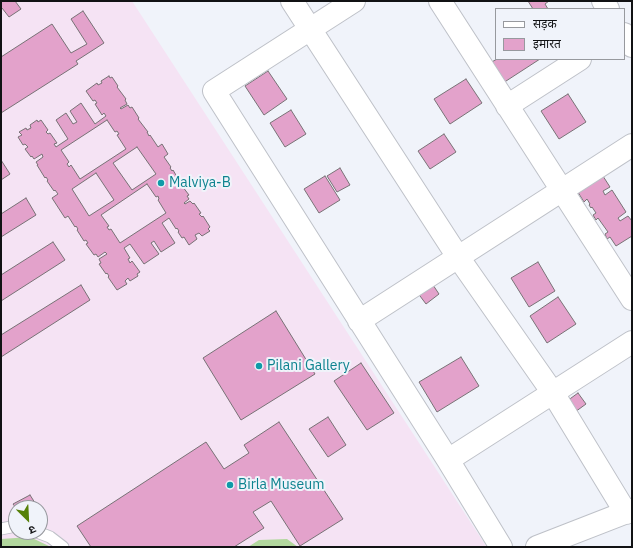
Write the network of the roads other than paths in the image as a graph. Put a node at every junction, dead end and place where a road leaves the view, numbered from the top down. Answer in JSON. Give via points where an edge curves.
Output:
{"nodes":[{"id":1,"x":292,"y":1,"type":"edge"},
{"id":2,"x":354,"y":1,"type":"edge"},
{"id":3,"x":440,"y":1,"type":"edge"},
{"id":4,"x":310,"y":29,"type":"junction"},
{"id":5,"x":625,"y":36,"type":"edge"},
{"id":6,"x":632,"y":46,"type":"edge"},
{"id":7,"x":578,"y":60,"type":"edge"},
{"id":8,"x":507,"y":106,"type":"junction"},
{"id":9,"x":632,"y":145,"type":"edge"},
{"id":10,"x":562,"y":190,"type":"junction"},
{"id":11,"x":458,"y":257,"type":"junction"},
{"id":12,"x":632,"y":299,"type":"edge"},
{"id":13,"x":360,"y":321,"type":"junction"},
{"id":14,"x":632,"y":342,"type":"edge"},
{"id":15,"x":553,"y":393,"type":"junction"},
{"id":16,"x":448,"y":460,"type":"junction"},
{"id":17,"x":629,"y":512,"type":"edge"},
{"id":18,"x":48,"y":536,"type":"edge"},
{"id":19,"x":63,"y":547,"type":"edge"},
{"id":20,"x":501,"y":547,"type":"edge"},
{"id":21,"x":538,"y":547,"type":"edge"}],
"edges":[{"from":1,"to":4,"type":"street"},
{"from":2,"to":4,"type":"street"},
{"from":3,"to":8,"type":"street"},
{"from":4,"to":11,"type":"street"},
{"from":4,"to":13,"type":"street","via":[[214,91]]},
{"from":5,"to":6,"type":"street"},
{"from":7,"to":8,"type":"street"},
{"from":8,"to":10,"type":"street"},
{"from":9,"to":10,"type":"street"},
{"from":10,"to":11,"type":"street"},
{"from":10,"to":12,"type":"street"},
{"from":11,"to":13,"type":"street"},
{"from":11,"to":15,"type":"street"},
{"from":13,"to":16,"type":"street"},
{"from":14,"to":15,"type":"street"},
{"from":15,"to":16,"type":"street"},
{"from":15,"to":17,"type":"street"},
{"from":16,"to":20,"type":"street"},
{"from":17,"to":21,"type":"street"},
{"from":18,"to":19,"type":"lane"}]}
